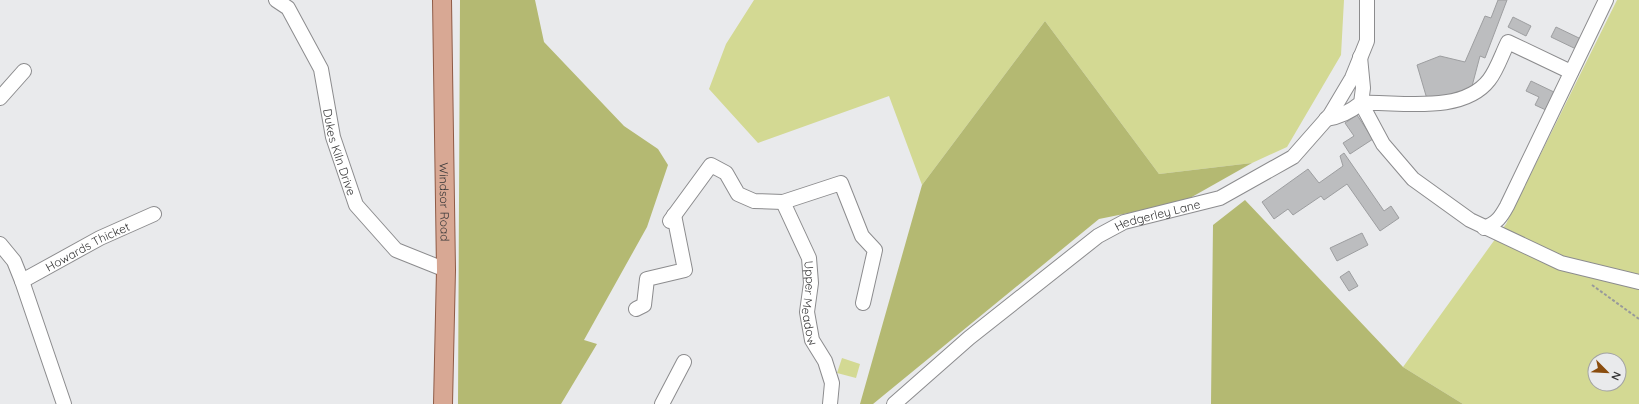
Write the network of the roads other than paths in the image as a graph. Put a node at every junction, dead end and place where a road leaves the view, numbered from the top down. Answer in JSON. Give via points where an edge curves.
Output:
{"nodes":[{"id":1,"x":276,"y":0,"type":"edge"},
{"id":2,"x":442,"y":0,"type":"edge"},
{"id":3,"x":1366,"y":0,"type":"edge"},
{"id":4,"x":1606,"y":0,"type":"edge"},
{"id":5,"x":1360,"y":57,"type":"junction"},
{"id":6,"x":24,"y":71,"type":"dead end"},
{"id":7,"x":1571,"y":72,"type":"junction"},
{"id":8,"x":0,"y":98,"type":"edge"},
{"id":9,"x":1360,"y":103,"type":"junction"},
{"id":10,"x":1326,"y":119,"type":"junction"},
{"id":11,"x":783,"y":202,"type":"junction"},
{"id":12,"x":154,"y":214,"type":"dead end"},
{"id":13,"x":1484,"y":228,"type":"junction"},
{"id":14,"x":0,"y":244,"type":"edge"},
{"id":15,"x":446,"y":270,"type":"junction"},
{"id":16,"x":22,"y":281,"type":"junction"},
{"id":17,"x":1639,"y":282,"type":"edge"},
{"id":18,"x":863,"y":303,"type":"dead end"},
{"id":19,"x":636,"y":309,"type":"dead end"},
{"id":20,"x":684,"y":362,"type":"dead end"},
{"id":21,"x":64,"y":404,"type":"edge"},
{"id":22,"x":443,"y":404,"type":"edge"},
{"id":23,"x":662,"y":404,"type":"edge"},
{"id":24,"x":830,"y":404,"type":"edge"},
{"id":25,"x":894,"y":404,"type":"edge"}],
"edges":[{"from":1,"to":15,"type":"street","name":"Dukes Kiln Drive","via":[[288,8],[321,69],[333,137],[356,205],[396,250]]},
{"from":2,"to":15,"type":"main road","name":"Windsor Road"},
{"from":3,"to":5,"type":"street","name":"Hedgerley Lane","via":[[1367,41]]},
{"from":4,"to":7,"type":"street"},
{"from":5,"to":9,"type":"street","via":[[1363,88]]},
{"from":5,"to":10,"type":"street","name":"Hedgerley Lane","via":[[1352,78]]},
{"from":6,"to":8,"type":"street"},
{"from":7,"to":9,"type":"street","via":[[1508,42],[1488,81],[1458,100],[1432,104]]},
{"from":7,"to":13,"type":"street","via":[[1501,218]]},
{"from":9,"to":10,"type":"street","via":[[1337,118]]},
{"from":9,"to":13,"type":"street","via":[[1383,144],[1413,179]]},
{"from":10,"to":25,"type":"street","name":"Hedgerley Lane","via":[[1293,157],[1220,198],[1124,222],[1098,236],[969,338]]},
{"from":11,"to":18,"type":"street","via":[[841,183],[862,236],[875,250]]},
{"from":11,"to":19,"type":"street","via":[[754,201],[738,194],[726,173],[711,165],[672,218],[685,270],[647,279],[644,305]]},
{"from":11,"to":24,"type":"street","name":"Upper Meadow","via":[[809,258],[811,283],[807,312],[812,340],[825,361],[832,383]]},
{"from":12,"to":16,"type":"street","name":"Howards Thicket","via":[[100,238]]},
{"from":13,"to":17,"type":"street","via":[[1561,263]]},
{"from":14,"to":16,"type":"street","via":[[14,261]]},
{"from":15,"to":22,"type":"main road","name":"Windsor Road"},
{"from":16,"to":21,"type":"street"},
{"from":20,"to":23,"type":"street"}]}
